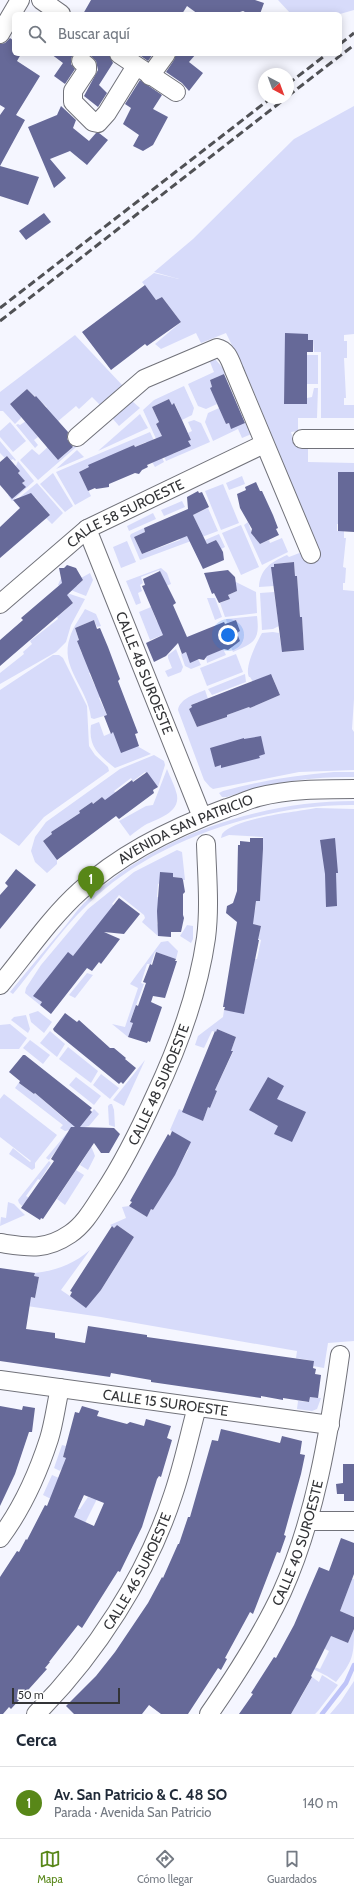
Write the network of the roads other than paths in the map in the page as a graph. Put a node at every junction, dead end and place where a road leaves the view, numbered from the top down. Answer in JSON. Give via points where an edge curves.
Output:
{"nodes":[{"id":1,"x":20,"y":0,"type":"edge"},
{"id":2,"x":41,"y":0,"type":"edge"},
{"id":3,"x":13,"y":12,"type":"edge"},
{"id":4,"x":58,"y":12,"type":"edge"},
{"id":5,"x":12,"y":14,"type":"edge"},
{"id":6,"x":0,"y":34,"type":"edge"},
{"id":7,"x":122,"y":56,"type":"edge"},
{"id":8,"x":163,"y":56,"type":"edge"},
{"id":9,"x":81,"y":61,"type":"dead end"},
{"id":10,"x":143,"y":71,"type":"junction"},
{"id":11,"x":176,"y":92,"type":"dead end"},
{"id":12,"x":78,"y":437,"type":"dead end"},
{"id":13,"x":302,"y":439,"type":"dead end"},
{"id":14,"x":354,"y":440,"type":"edge"},
{"id":15,"x":264,"y":444,"type":"junction"},
{"id":16,"x":87,"y":529,"type":"junction"},
{"id":17,"x":311,"y":554,"type":"dead end"},
{"id":18,"x":0,"y":604,"type":"edge"},
{"id":19,"x":354,"y":789,"type":"edge"},
{"id":20,"x":202,"y":817,"type":"junction"},
{"id":21,"x":206,"y":844,"type":"dead end"},
{"id":22,"x":0,"y":985,"type":"edge"},
{"id":23,"x":0,"y":1243,"type":"edge"},
{"id":24,"x":340,"y":1355,"type":"dead end"},
{"id":25,"x":0,"y":1380,"type":"edge"},
{"id":26,"x":60,"y":1388,"type":"junction"},
{"id":27,"x":197,"y":1407,"type":"junction"},
{"id":28,"x":330,"y":1425,"type":"junction"},
{"id":29,"x":308,"y":1521,"type":"junction"},
{"id":30,"x":354,"y":1521,"type":"edge"},
{"id":31,"x":0,"y":1538,"type":"edge"},
{"id":32,"x":36,"y":1714,"type":"edge"},
{"id":33,"x":209,"y":1714,"type":"edge"}],
"edges":[{"from":1,"to":3,"type":"street"},
{"from":2,"to":4,"type":"street"},
{"from":5,"to":6,"type":"street"},
{"from":7,"to":10,"type":"street"},
{"from":8,"to":10,"type":"street"},
{"from":9,"to":10,"type":"street","via":[[87,66],[87,70],[73,91],[73,102],[98,123]]},
{"from":10,"to":11,"type":"street"},
{"from":12,"to":15,"type":"street","via":[[144,379],[217,348],[223,349],[226,353]]},
{"from":13,"to":14,"type":"street"},
{"from":15,"to":16,"type":"street","name":"CALLE 58 SUROESTE"},
{"from":15,"to":17,"type":"street"},
{"from":16,"to":18,"type":"street","name":"CALLE 58 SUROESTE"},
{"from":16,"to":20,"type":"street","name":"CALLE 48 SUROESTE"},
{"from":19,"to":20,"type":"street","name":"AVENIDA SAN PATRICIO","via":[[310,789],[258,797]]},
{"from":20,"to":22,"type":"street","name":"AVENIDA SAN PATRICIO","via":[[164,835],[95,878],[63,907]]},
{"from":21,"to":23,"type":"street","name":"CALLE 48 SUROESTE","via":[[208,916],[193,1001],[171,1062],[128,1151],[84,1220],[70,1234],[53,1243],[32,1248]]},
{"from":24,"to":28,"type":"street","name":"CALLE 40 SUROESTE"},
{"from":25,"to":26,"type":"street","name":"CALLE 15 SUROESTE"},
{"from":26,"to":27,"type":"street","name":"CALLE 15 SUROESTE"},
{"from":26,"to":31,"type":"street","via":[[49,1439],[33,1480]]},
{"from":27,"to":28,"type":"street","name":"CALLE 15 SUROESTE"},
{"from":27,"to":32,"type":"street","name":"CALLE 46 SUROESTE","via":[[173,1495],[150,1553],[94,1647]]},
{"from":28,"to":29,"type":"street","name":"CALLE 40 SUROESTE"},
{"from":29,"to":30,"type":"street"},
{"from":29,"to":33,"type":"street","name":"CALLE 40 SUROESTE","via":[[282,1592],[243,1665]]}]}
